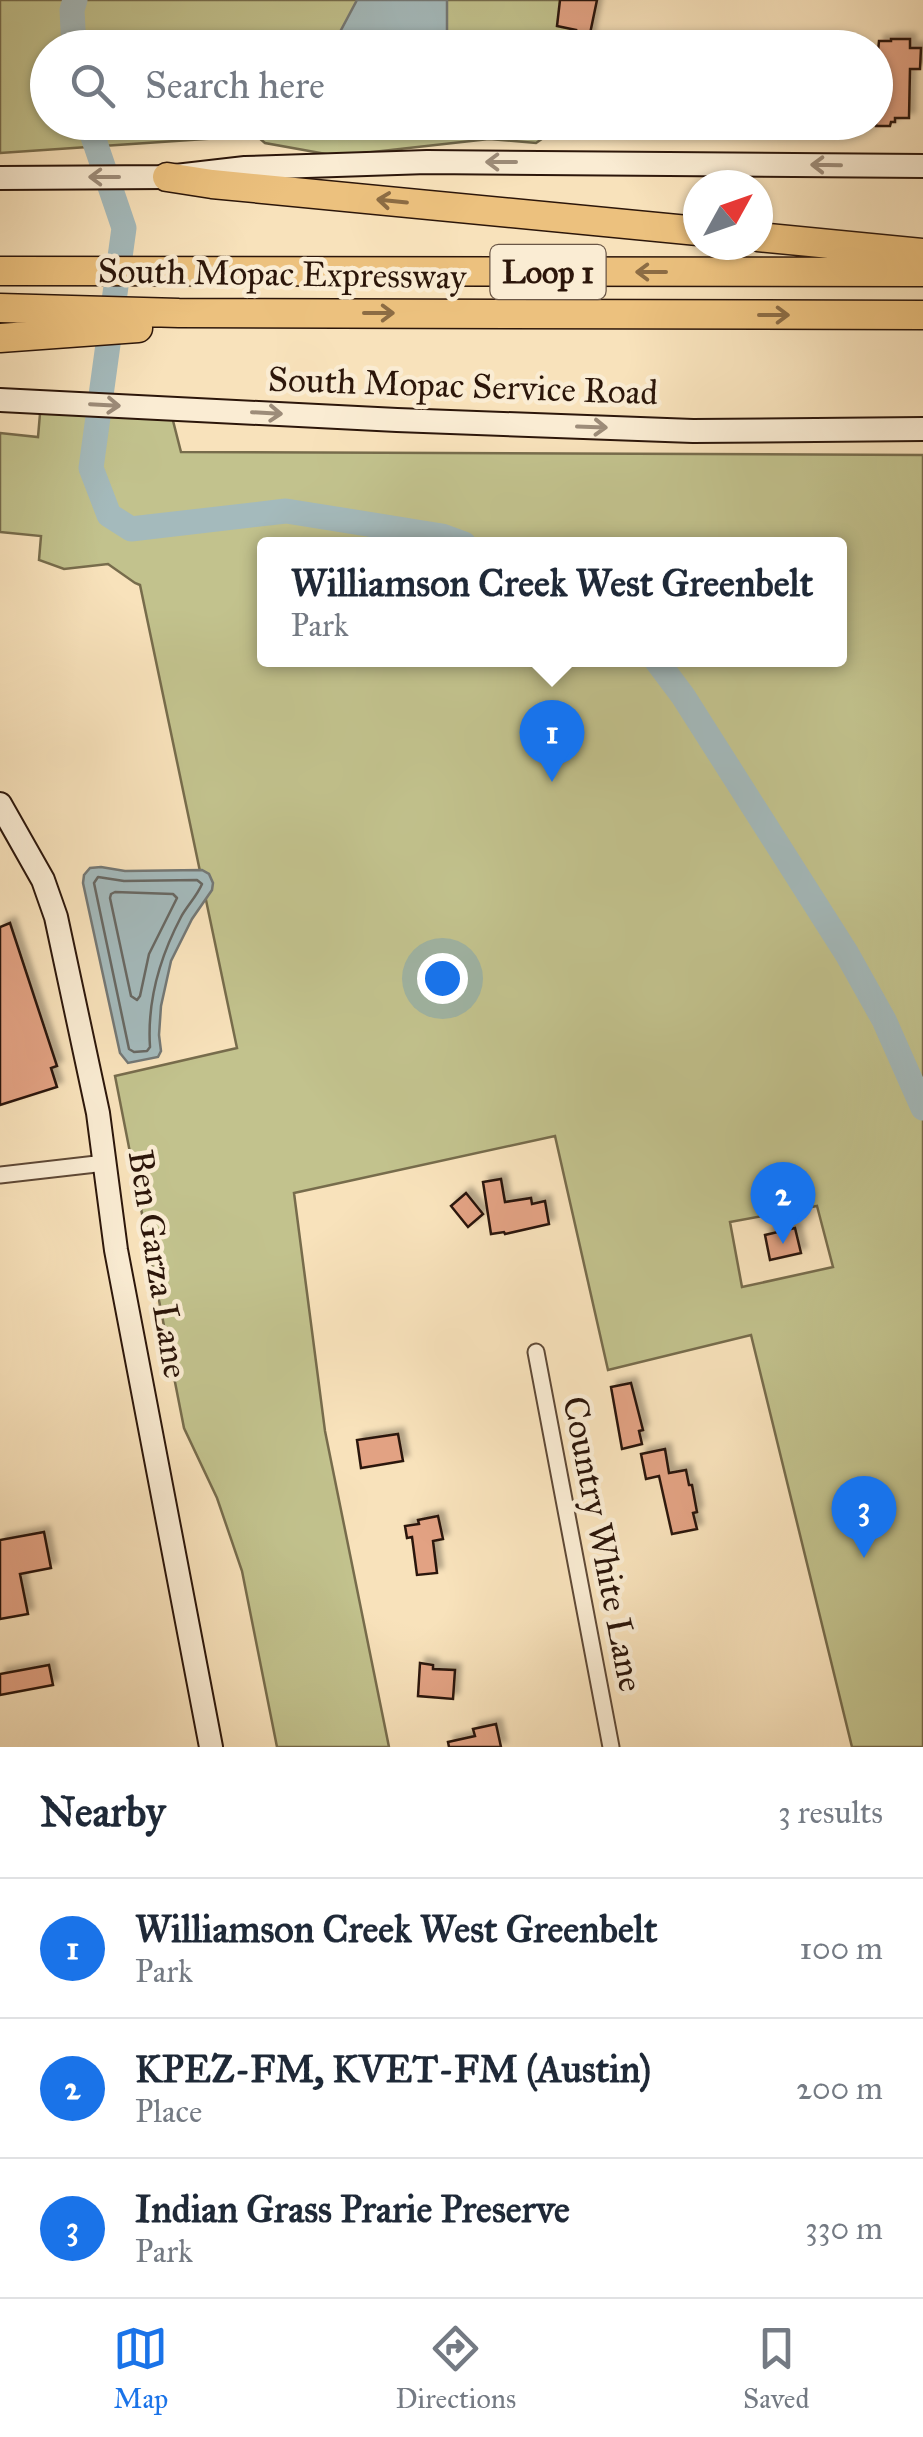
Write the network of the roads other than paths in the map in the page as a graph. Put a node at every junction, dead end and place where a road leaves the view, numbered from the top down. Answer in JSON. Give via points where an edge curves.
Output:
{"nodes":[{"id":1,"x":923,"y":152,"type":"edge"},
{"id":2,"x":884,"y":166,"type":"junction"},
{"id":3,"x":923,"y":166,"type":"edge"},
{"id":4,"x":167,"y":177,"type":"junction"},
{"id":5,"x":0,"y":178,"type":"edge"},
{"id":6,"x":683,"y":230,"type":"edge"},
{"id":7,"x":773,"y":238,"type":"edge"},
{"id":8,"x":923,"y":253,"type":"edge"},
{"id":9,"x":13,"y":270,"type":"edge"},
{"id":10,"x":923,"y":272,"type":"edge"},
{"id":11,"x":923,"y":315,"type":"edge"},
{"id":12,"x":13,"y":323,"type":"edge"},
{"id":13,"x":0,"y":400,"type":"edge"},
{"id":14,"x":923,"y":429,"type":"edge"},
{"id":15,"x":0,"y":804,"type":"edge"},
{"id":16,"x":104,"y":1163,"type":"junction"},
{"id":17,"x":0,"y":1174,"type":"edge"},
{"id":18,"x":536,"y":1352,"type":"dead end"},
{"id":19,"x":211,"y":1747,"type":"edge"},
{"id":20,"x":611,"y":1747,"type":"edge"}],
"edges":[{"from":1,"to":2,"type":"main road"},
{"from":2,"to":3,"type":"main road"},
{"from":2,"to":4,"type":"main road","one_way":true,"via":[[427,162]]},
{"from":4,"to":5,"type":"main road","one_way":true},
{"from":6,"to":4,"type":"highway","one_way":true},
{"from":7,"to":8,"type":"highway"},
{"from":10,"to":9,"type":"highway","name":"South Mopac Expressway","number":"Loop 1","one_way":true},
{"from":12,"to":11,"type":"highway","name":"South Mopac Expressway","number":"Loop 1","one_way":true,"via":[[282,313]]},
{"from":13,"to":14,"type":"main road","name":"South Mopac Service Road","one_way":true,"via":[[693,431]]},
{"from":15,"to":16,"type":"main road","name":"Ben Garza Lane","via":[[56,917]]},
{"from":16,"to":17,"type":"street"},
{"from":16,"to":19,"type":"main road","name":"Ben Garza Lane"},
{"from":18,"to":20,"type":"street","name":"Country White Lane"}]}
